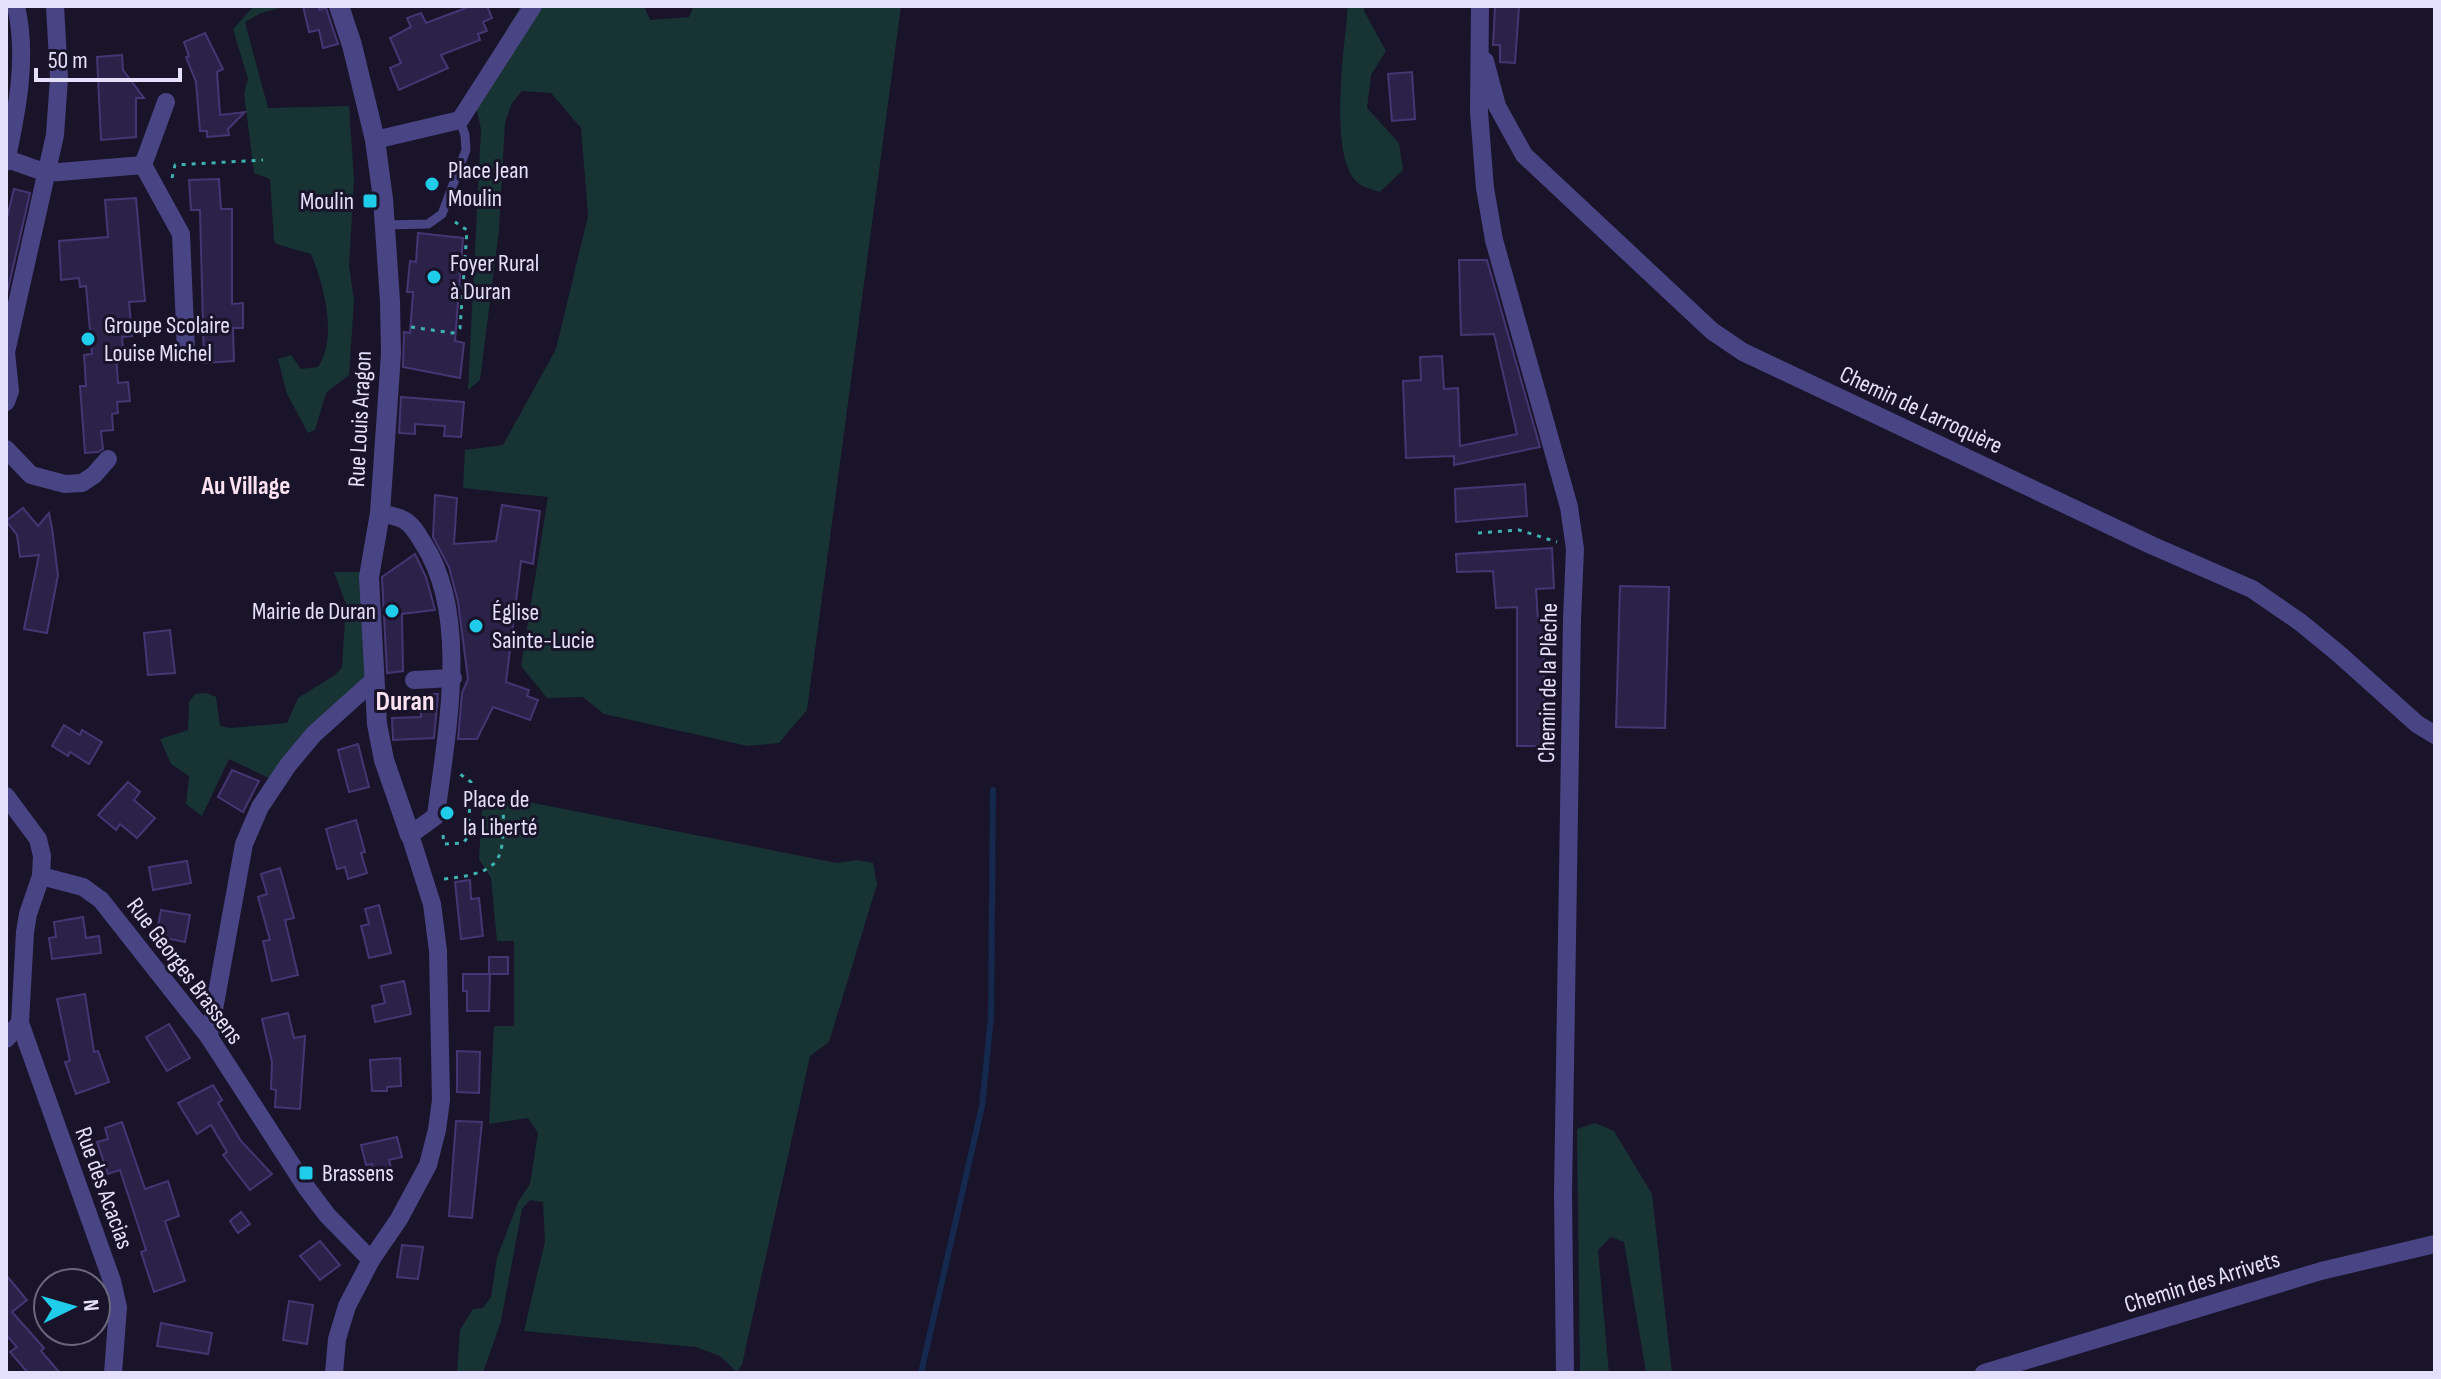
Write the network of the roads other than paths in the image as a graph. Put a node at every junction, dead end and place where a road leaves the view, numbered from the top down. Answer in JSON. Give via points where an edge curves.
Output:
{"nodes":[{"id":1,"x":16,"y":6,"type":"edge"},
{"id":2,"x":55,"y":6,"type":"edge"},
{"id":3,"x":339,"y":6,"type":"edge"},
{"id":4,"x":533,"y":6,"type":"edge"},
{"id":5,"x":1480,"y":6,"type":"edge"},
{"id":6,"x":1478,"y":36,"type":"junction"},
{"id":7,"x":166,"y":102,"type":"dead end"},
{"id":8,"x":460,"y":120,"type":"junction"},
{"id":9,"x":375,"y":140,"type":"junction"},
{"id":10,"x":6,"y":161,"type":"edge"},
{"id":11,"x":143,"y":165,"type":"junction"},
{"id":12,"x":47,"y":173,"type":"junction"},
{"id":13,"x":385,"y":225,"type":"junction"},
{"id":14,"x":186,"y":351,"type":"dead end"},
{"id":15,"x":6,"y":402,"type":"edge"},
{"id":16,"x":6,"y":449,"type":"edge"},
{"id":17,"x":108,"y":459,"type":"dead end"},
{"id":18,"x":380,"y":513,"type":"junction"},
{"id":19,"x":453,"y":678,"type":"junction"},
{"id":20,"x":414,"y":680,"type":"dead end"},
{"id":21,"x":373,"y":681,"type":"junction"},
{"id":22,"x":2435,"y":735,"type":"edge"},
{"id":23,"x":6,"y":796,"type":"edge"},
{"id":24,"x":410,"y":835,"type":"junction"},
{"id":25,"x":41,"y":876,"type":"junction"},
{"id":26,"x":20,"y":1023,"type":"junction"},
{"id":27,"x":209,"y":1037,"type":"junction"},
{"id":28,"x":6,"y":1039,"type":"edge"},
{"id":29,"x":2435,"y":1244,"type":"edge"},
{"id":30,"x":371,"y":1260,"type":"junction"},
{"id":31,"x":113,"y":1373,"type":"edge"},
{"id":32,"x":334,"y":1373,"type":"edge"},
{"id":33,"x":1565,"y":1373,"type":"edge"},
{"id":34,"x":1984,"y":1373,"type":"edge"}],
"edges":[{"from":1,"to":10,"type":"street","via":[[22,67]]},
{"from":2,"to":12,"type":"street","via":[[58,110]]},
{"from":3,"to":9,"type":"street","name":"Rue Louis Aragon"},
{"from":4,"to":8,"type":"street"},
{"from":5,"to":6,"type":"street","name":"Chemin de la Plèche"},
{"from":6,"to":22,"type":"street","name":"Chemin de Larroquère","via":[[1497,106],[1524,155],[1712,331],[1743,352],[2252,589],[2300,622]]},
{"from":6,"to":33,"type":"street","name":"Chemin de la Plèche","via":[[1483,173],[1494,240],[1569,507],[1575,549],[1563,1194]]},
{"from":7,"to":11,"type":"street"},
{"from":8,"to":9,"type":"street"},
{"from":8,"to":13,"type":"lane","via":[[466,150],[442,214],[420,225]]},
{"from":9,"to":13,"type":"street","name":"Rue Louis Aragon"},
{"from":10,"to":12,"type":"street"},
{"from":11,"to":12,"type":"street"},
{"from":11,"to":14,"type":"street","via":[[181,234]]},
{"from":12,"to":15,"type":"street","via":[[6,352]]},
{"from":13,"to":18,"type":"street","name":"Rue Louis Aragon","via":[[391,324]]},
{"from":16,"to":17,"type":"street","via":[[31,475],[65,484],[82,483]]},
{"from":18,"to":19,"type":"street","via":[[405,520],[428,550],[446,598]]},
{"from":18,"to":21,"type":"street","name":"Rue Louis Aragon","via":[[369,577]]},
{"from":19,"to":20,"type":"street"},
{"from":19,"to":24,"type":"street","via":[[436,816]]},
{"from":21,"to":24,"type":"street","name":"Rue Louis Aragon","via":[[384,760]]},
{"from":21,"to":27,"type":"street","via":[[314,734],[260,807],[244,844]]},
{"from":23,"to":25,"type":"street","via":[[38,839]]},
{"from":24,"to":30,"type":"street","via":[[432,904],[438,951],[441,1100],[428,1165]]},
{"from":25,"to":26,"type":"street","via":[[26,923]]},
{"from":25,"to":27,"type":"street","name":"Rue Georges Brassens","via":[[83,887],[101,900]]},
{"from":26,"to":28,"type":"street"},
{"from":26,"to":31,"type":"street","name":"Rue des Acacias","via":[[112,1281],[118,1307]]},
{"from":27,"to":30,"type":"street","name":"Rue Georges Brassens","via":[[306,1187]]},
{"from":29,"to":34,"type":"street","name":"Chemin des Arrivets","via":[[2321,1271]]},
{"from":30,"to":32,"type":"street","via":[[347,1306]]}]}
